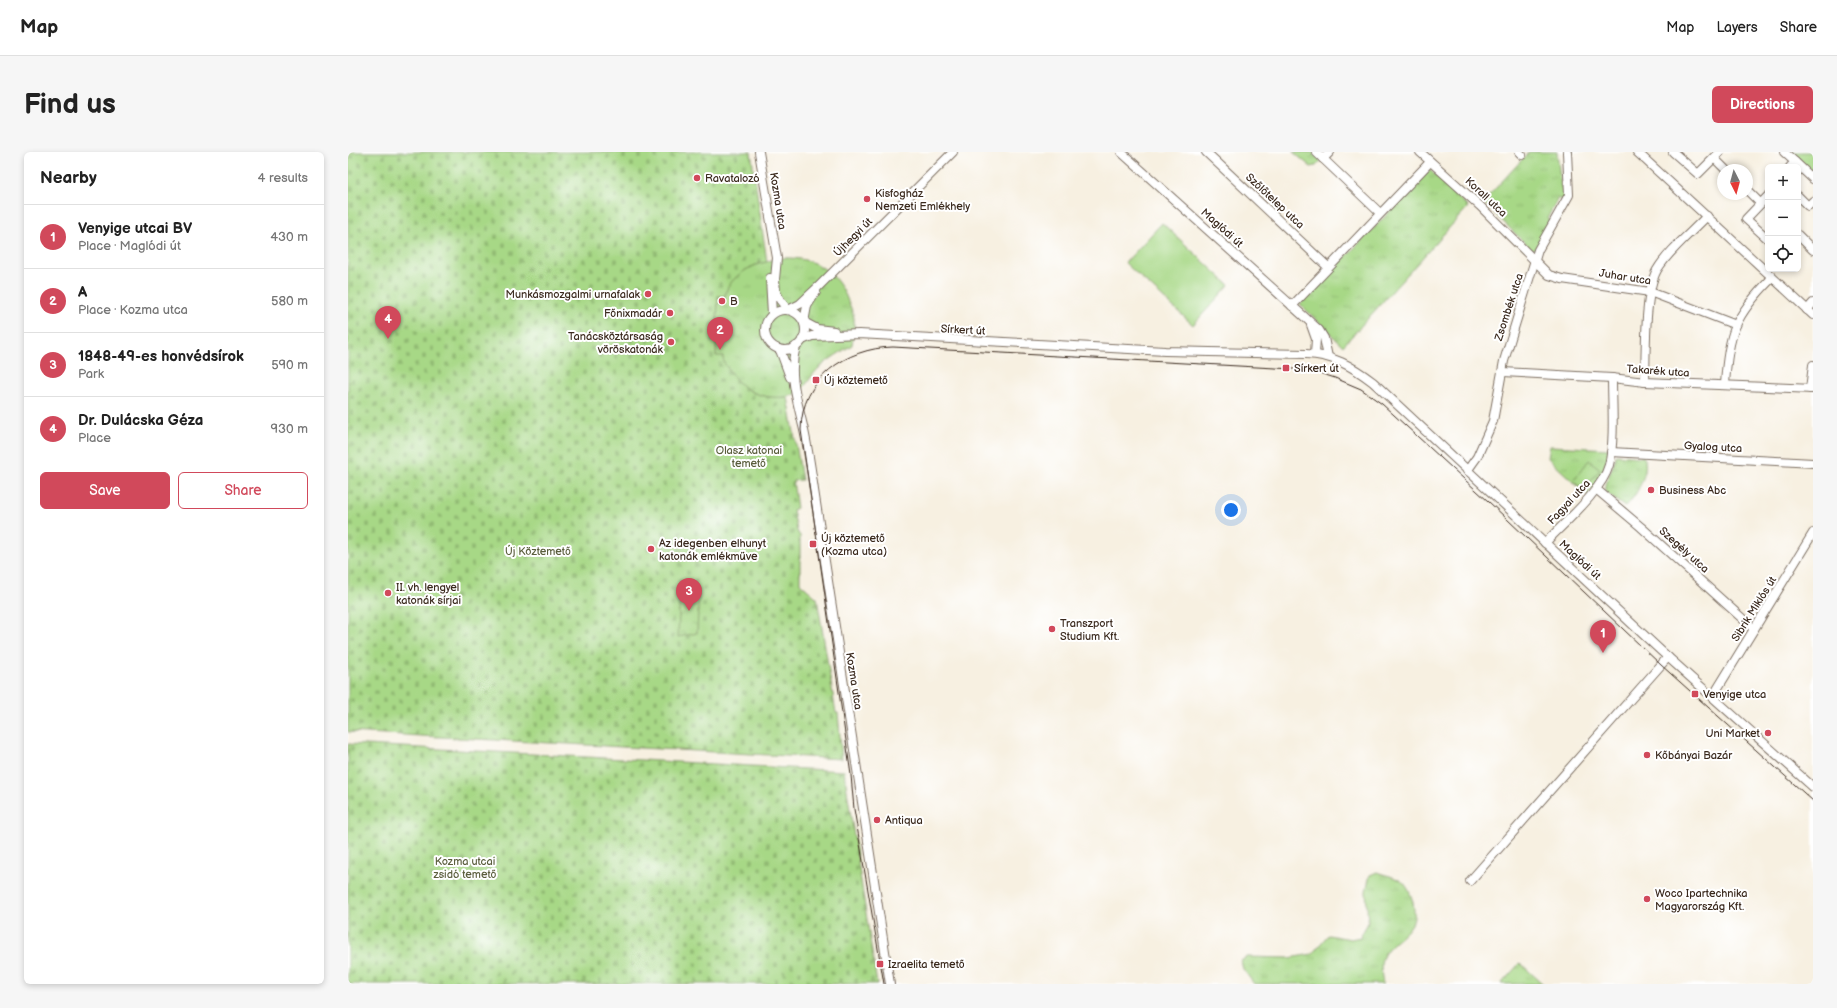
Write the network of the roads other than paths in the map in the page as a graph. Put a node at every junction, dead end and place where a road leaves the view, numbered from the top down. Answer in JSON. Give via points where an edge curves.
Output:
{"nodes":[{"id":1,"x":759,"y":152,"type":"edge"},
{"id":2,"x":954,"y":152,"type":"edge"},
{"id":3,"x":1121,"y":152,"type":"edge"},
{"id":4,"x":1206,"y":152,"type":"edge"},
{"id":5,"x":1316,"y":152,"type":"edge"},
{"id":6,"x":1330,"y":152,"type":"edge"},
{"id":7,"x":1420,"y":152,"type":"edge"},
{"id":8,"x":1567,"y":152,"type":"edge"},
{"id":9,"x":1637,"y":152,"type":"edge"},
{"id":10,"x":1674,"y":152,"type":"edge"},
{"id":11,"x":1720,"y":152,"type":"edge"},
{"id":12,"x":1784,"y":152,"type":"edge"},
{"id":13,"x":1714,"y":158,"type":"junction"},
{"id":14,"x":1323,"y":159,"type":"junction"},
{"id":15,"x":1430,"y":162,"type":"junction"},
{"id":16,"x":1720,"y":164,"type":"edge"},
{"id":17,"x":1792,"y":164,"type":"edge"},
{"id":18,"x":1801,"y":170,"type":"edge"},
{"id":19,"x":1813,"y":179,"type":"edge"},
{"id":20,"x":1753,"y":196,"type":"edge"},
{"id":21,"x":1765,"y":199,"type":"edge"},
{"id":22,"x":1801,"y":199,"type":"edge"},
{"id":23,"x":1813,"y":201,"type":"edge"},
{"id":24,"x":1760,"y":203,"type":"junction"},
{"id":25,"x":1380,"y":213,"type":"junction"},
{"id":26,"x":1707,"y":216,"type":"junction"},
{"id":27,"x":1765,"y":236,"type":"edge"},
{"id":28,"x":1799,"y":236,"type":"edge"},
{"id":29,"x":1813,"y":250,"type":"edge"},
{"id":30,"x":775,"y":254,"type":"junction"},
{"id":31,"x":1535,"y":260,"type":"junction"},
{"id":32,"x":1328,"y":267,"type":"junction"},
{"id":33,"x":1772,"y":278,"type":"junction"},
{"id":34,"x":818,"y":287,"type":"junction"},
{"id":35,"x":1650,"y":292,"type":"junction"},
{"id":36,"x":1813,"y":303,"type":"edge"},
{"id":37,"x":1292,"y":306,"type":"junction"},
{"id":38,"x":788,"y":310,"type":"junction"},
{"id":39,"x":1810,"y":313,"type":"edge"},
{"id":40,"x":772,"y":314,"type":"junction"},
{"id":41,"x":1308,"y":321,"type":"junction"},
{"id":42,"x":804,"y":322,"type":"junction"},
{"id":43,"x":1736,"y":325,"type":"junction"},
{"id":44,"x":850,"y":334,"type":"junction"},
{"id":45,"x":799,"y":343,"type":"junction"},
{"id":46,"x":780,"y":350,"type":"junction"},
{"id":47,"x":1315,"y":354,"type":"junction"},
{"id":48,"x":1328,"y":357,"type":"junction"},
{"id":49,"x":1813,"y":365,"type":"edge"},
{"id":50,"x":1503,"y":372,"type":"junction"},
{"id":51,"x":1612,"y":378,"type":"junction"},
{"id":52,"x":793,"y":382,"type":"junction"},
{"id":53,"x":1645,"y":382,"type":"junction"},
{"id":54,"x":1725,"y":385,"type":"junction"},
{"id":55,"x":1812,"y":389,"type":"edge"},
{"id":56,"x":1611,"y":452,"type":"junction"},
{"id":57,"x":1813,"y":464,"type":"edge"},
{"id":58,"x":1468,"y":471,"type":"junction"},
{"id":59,"x":1596,"y":489,"type":"junction"},
{"id":60,"x":1813,"y":533,"type":"edge"},
{"id":61,"x":1545,"y":543,"type":"junction"},
{"id":62,"x":1754,"y":629,"type":"junction"},
{"id":63,"x":1668,"y":657,"type":"junction"},
{"id":64,"x":1713,"y":696,"type":"junction"},
{"id":65,"x":1813,"y":787,"type":"edge"},
{"id":66,"x":1470,"y":881,"type":"dead end"},
{"id":67,"x":890,"y":984,"type":"edge"}],
"edges":[{"from":1,"to":30,"type":"street","name":"Kozma utca"},
{"from":2,"to":34,"type":"street","name":"Újhegyi út"},
{"from":3,"to":37,"type":"street","name":"Maglódi út"},
{"from":4,"to":32,"type":"street","name":"Szőlőtelep utca"},
{"from":5,"to":14,"type":"street"},
{"from":6,"to":14,"type":"street"},
{"from":7,"to":15,"type":"street","name":"Korall utca"},
{"from":8,"to":31,"type":"street","name":"Zsombék utca","via":[[1569,195]]},
{"from":9,"to":26,"type":"street"},
{"from":10,"to":13,"type":"street","via":[[1698,174]]},
{"from":11,"to":13,"type":"street"},
{"from":12,"to":17,"type":"street"},
{"from":13,"to":16,"type":"street"},
{"from":14,"to":25,"type":"street"},
{"from":15,"to":25,"type":"street"},
{"from":15,"to":31,"type":"street","name":"Korall utca"},
{"from":18,"to":19,"type":"street"},
{"from":20,"to":24,"type":"street"},
{"from":21,"to":24,"type":"street"},
{"from":22,"to":23,"type":"street","via":[[1808,206]]},
{"from":24,"to":27,"type":"street","via":[[1746,219]]},
{"from":25,"to":32,"type":"street"},
{"from":26,"to":33,"type":"street"},
{"from":26,"to":35,"type":"street","via":[[1660,266]]},
{"from":28,"to":29,"type":"street"},
{"from":30,"to":38,"type":"street","name":"Kozma utca","via":[[776,292]]},
{"from":30,"to":40,"type":"street","name":"Kozma utca","via":[[770,278]]},
{"from":31,"to":35,"type":"street","name":"Juhar utca","via":[[1545,272],[1554,277]]},
{"from":31,"to":50,"type":"street","name":"Zsombék utca","via":[[1504,361]]},
{"from":32,"to":37,"type":"street"},
{"from":33,"to":39,"type":"street"},
{"from":33,"to":43,"type":"street","via":[[1749,302]]},
{"from":34,"to":38,"type":"street","name":"Újhegyi út","via":[[800,304]]},
{"from":34,"to":42,"type":"street","name":"Újhegyi út","via":[[807,306]]},
{"from":35,"to":43,"type":"street","name":"Juhar utca"},
{"from":35,"to":53,"type":"street"},
{"from":36,"to":39,"type":"street"},
{"from":37,"to":41,"type":"street","name":"Maglódi út"},
{"from":38,"to":40,"type":"street"},
{"from":38,"to":42,"type":"street","name":"Kozma utca","via":[[796,312]]},
{"from":40,"to":46,"type":"street","name":"Kozma utca","via":[[765,323],[765,333],[769,342]]},
{"from":41,"to":47,"type":"street","name":"Maglódi út","via":[[1316,334]]},
{"from":41,"to":48,"type":"street","name":"Maglódi út","via":[[1322,334]]},
{"from":42,"to":44,"type":"street","name":"Sírkert út","via":[[817,329]]},
{"from":42,"to":45,"type":"street","name":"Kozma utca","via":[[805,332]]},
{"from":43,"to":54,"type":"street","via":[[1728,345]]},
{"from":44,"to":45,"type":"street","name":"Sírkert út","via":[[812,336]]},
{"from":44,"to":47,"type":"street","name":"Sírkert út","via":[[1165,351]]},
{"from":45,"to":46,"type":"street","via":[[786,350]]},
{"from":45,"to":52,"type":"street","name":"Kozma utca","via":[[793,358]]},
{"from":46,"to":52,"type":"street","name":"Kozma utca"},
{"from":47,"to":48,"type":"street","name":"Maglódi út"},
{"from":48,"to":58,"type":"street","name":"Maglódi út","via":[[1350,365],[1373,382]]},
{"from":49,"to":55,"type":"street"},
{"from":50,"to":51,"type":"street","name":"Takarék utca"},
{"from":50,"to":58,"type":"street","name":"Zsombék utca","via":[[1490,430]]},
{"from":51,"to":53,"type":"street","name":"Takarék utca"},
{"from":51,"to":56,"type":"street","name":"Fagyal utca"},
{"from":52,"to":67,"type":"street","name":"Kozma utca","via":[[804,427]]},
{"from":53,"to":54,"type":"street","name":"Takarék utca"},
{"from":54,"to":55,"type":"street","name":"Takarék utca"},
{"from":56,"to":57,"type":"street","name":"Gyalog utca"},
{"from":56,"to":59,"type":"street","name":"Fagyal utca","via":[[1607,472]]},
{"from":58,"to":61,"type":"street","name":"Maglódi út"},
{"from":59,"to":61,"type":"street","name":"Fagyal utca"},
{"from":59,"to":62,"type":"street","name":"Szegély utca"},
{"from":60,"to":62,"type":"street","name":"Sibrik Miklós út"},
{"from":61,"to":63,"type":"street","name":"Maglódi út"},
{"from":62,"to":64,"type":"street","name":"Sibrik Miklós út"},
{"from":63,"to":64,"type":"street","name":"Maglódi út"},
{"from":63,"to":66,"type":"street"},
{"from":64,"to":65,"type":"street","name":"Maglódi út"}]}
